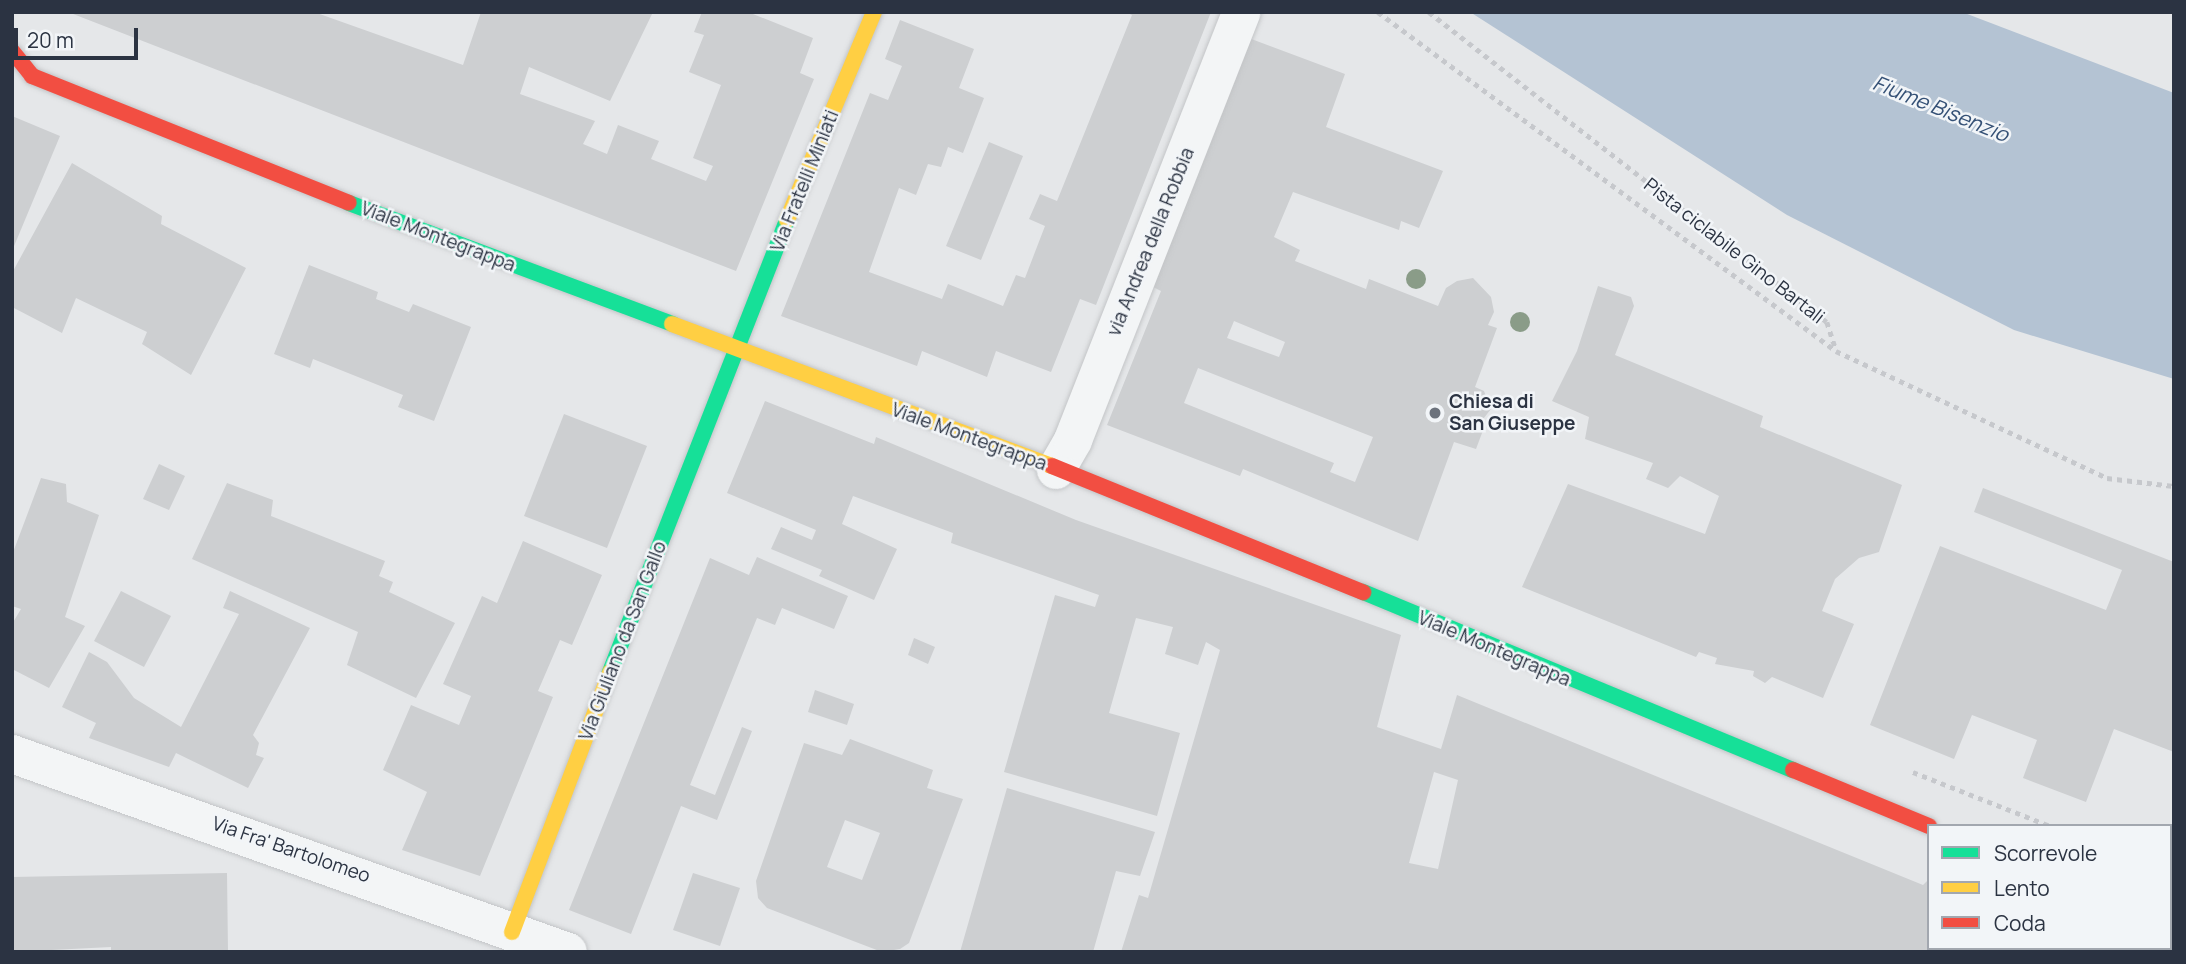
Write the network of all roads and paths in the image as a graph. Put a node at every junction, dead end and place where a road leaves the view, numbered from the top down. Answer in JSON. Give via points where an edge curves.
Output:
{"nodes":[{"id":1,"x":874,"y":12,"type":"edge"},
{"id":2,"x":1242,"y":12,"type":"edge"},
{"id":3,"x":1378,"y":12,"type":"edge"},
{"id":4,"x":1429,"y":12,"type":"edge"},
{"id":5,"x":12,"y":51,"type":"edge"},
{"id":6,"x":733,"y":349,"type":"junction"},
{"id":7,"x":1836,"y":351,"type":"junction"},
{"id":8,"x":1056,"y":470,"type":"junction"},
{"id":9,"x":2174,"y":486,"type":"edge"},
{"id":10,"x":12,"y":754,"type":"edge"},
{"id":11,"x":1927,"y":825,"type":"edge"},
{"id":12,"x":512,"y":932,"type":"junction"},
{"id":13,"x":568,"y":952,"type":"edge"}],
"edges":[{"from":1,"to":6,"type":"street","name":"Via Fratelli Miniati"},
{"from":2,"to":8,"type":"street","name":"via Andrea della Robbia","via":[[1073,440]]},
{"from":3,"to":7,"type":"path"},
{"from":4,"to":7,"type":"path","name":"Pista ciclabile Gino Bartali","via":[[1827,322]]},
{"from":5,"to":6,"type":"street","name":"Viale Montegrappa","via":[[32,76]]},
{"from":6,"to":8,"type":"street","name":"Viale Montegrappa"},
{"from":6,"to":12,"type":"street","name":"Via Giuliano da San Gallo"},
{"from":7,"to":9,"type":"path","via":[[2107,478]]},
{"from":8,"to":11,"type":"street","name":"Viale Montegrappa"},
{"from":10,"to":12,"type":"street","name":"Via Fra' Bartolomeo"},
{"from":12,"to":13,"type":"street","name":"Via Fra' Bartolomeo"}]}
